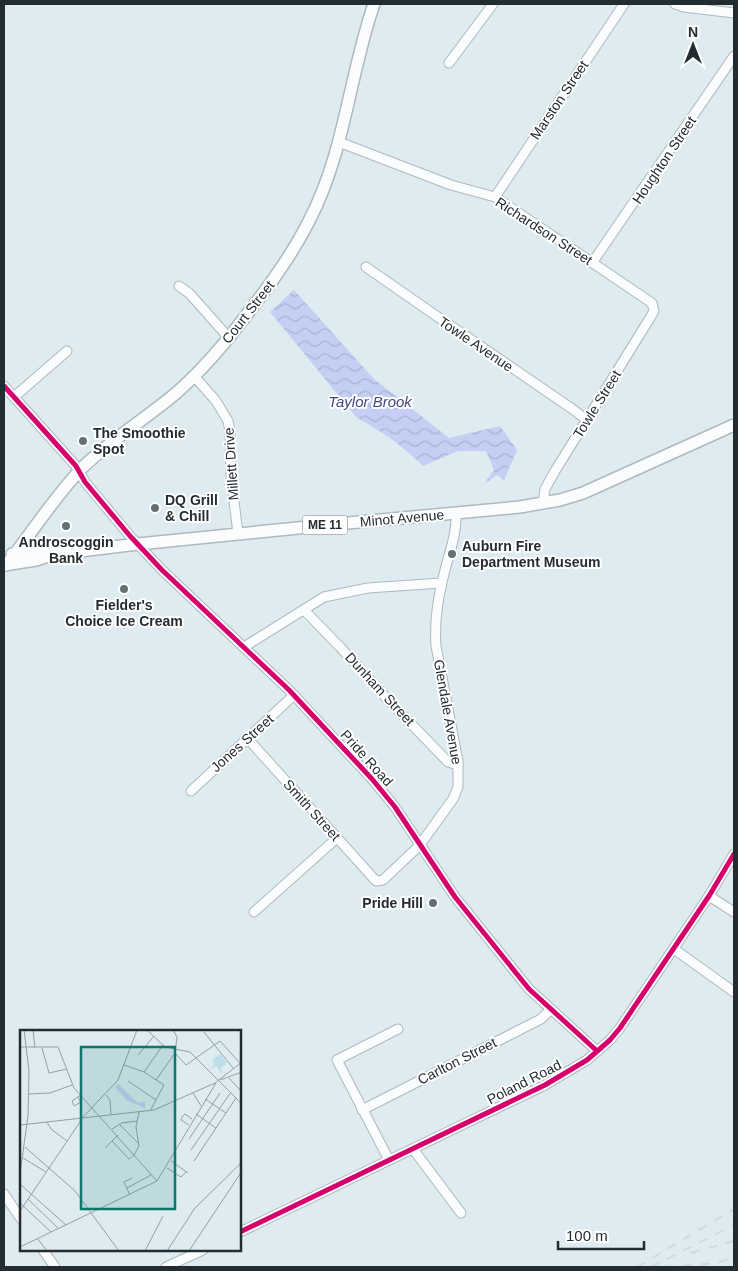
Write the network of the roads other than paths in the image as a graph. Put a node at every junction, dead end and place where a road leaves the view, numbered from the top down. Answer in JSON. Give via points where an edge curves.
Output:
{"nodes":[{"id":1,"x":374,"y":4,"type":"edge"},
{"id":2,"x":493,"y":4,"type":"edge"},
{"id":3,"x":624,"y":4,"type":"edge"},
{"id":4,"x":675,"y":4,"type":"edge"},
{"id":5,"x":734,"y":13,"type":"edge"},
{"id":6,"x":734,"y":56,"type":"edge"},
{"id":7,"x":449,"y":63,"type":"dead end"},
{"id":8,"x":340,"y":142,"type":"junction"},
{"id":9,"x":495,"y":197,"type":"junction"},
{"id":10,"x":592,"y":263,"type":"junction"},
{"id":11,"x":366,"y":266,"type":"dead end"},
{"id":12,"x":179,"y":286,"type":"dead end"},
{"id":13,"x":654,"y":306,"type":"joint"},
{"id":14,"x":229,"y":338,"type":"junction"},
{"id":15,"x":67,"y":351,"type":"dead end"},
{"id":16,"x":194,"y":376,"type":"junction"},
{"id":17,"x":4,"y":386,"type":"edge"},
{"id":18,"x":14,"y":397,"type":"junction"},
{"id":19,"x":587,"y":420,"type":"junction"},
{"id":20,"x":734,"y":425,"type":"edge"},
{"id":21,"x":79,"y":472,"type":"junction"},
{"id":22,"x":543,"y":504,"type":"junction"},
{"id":23,"x":456,"y":513,"type":"junction"},
{"id":24,"x":238,"y":534,"type":"junction"},
{"id":25,"x":138,"y":544,"type":"junction"},
{"id":26,"x":6,"y":561,"type":"edge"},
{"id":27,"x":441,"y":583,"type":"junction"},
{"id":28,"x":304,"y":610,"type":"junction"},
{"id":29,"x":244,"y":647,"type":"junction"},
{"id":30,"x":294,"y":695,"type":"junction"},
{"id":31,"x":248,"y":739,"type":"junction"},
{"id":32,"x":458,"y":765,"type":"junction"},
{"id":33,"x":191,"y":791,"type":"dead end"},
{"id":34,"x":336,"y":838,"type":"junction"},
{"id":35,"x":420,"y":846,"type":"junction"},
{"id":36,"x":734,"y":854,"type":"edge"},
{"id":37,"x":376,"y":881,"type":"joint"},
{"id":38,"x":709,"y":896,"type":"junction"},
{"id":39,"x":254,"y":912,"type":"dead end"},
{"id":40,"x":734,"y":912,"type":"edge"},
{"id":41,"x":674,"y":948,"type":"junction"},
{"id":42,"x":734,"y":992,"type":"edge"},
{"id":43,"x":550,"y":1010,"type":"junction"},
{"id":44,"x":398,"y":1029,"type":"dead end"},
{"id":45,"x":597,"y":1051,"type":"junction"},
{"id":46,"x":362,"y":1110,"type":"junction"},
{"id":47,"x":413,"y":1149,"type":"junction"},
{"id":48,"x":389,"y":1160,"type":"junction"},
{"id":49,"x":4,"y":1194,"type":"edge"},
{"id":50,"x":461,"y":1212,"type":"dead end"},
{"id":51,"x":20,"y":1218,"type":"edge"},
{"id":52,"x":241,"y":1232,"type":"edge"},
{"id":53,"x":44,"y":1251,"type":"edge"},
{"id":54,"x":201,"y":1251,"type":"edge"},
{"id":55,"x":55,"y":1267,"type":"edge"},
{"id":56,"x":166,"y":1267,"type":"edge"}],
"edges":[{"from":1,"to":8,"type":"main road","name":"Court Street"},
{"from":2,"to":7,"type":"street"},
{"from":3,"to":9,"type":"street","name":"Marston Street"},
{"from":4,"to":5,"type":"street"},
{"from":6,"to":10,"type":"street","name":"Houghton Street"},
{"from":8,"to":9,"type":"street","name":"Richardson Street"},
{"from":8,"to":14,"type":"main road","name":"Court Street","via":[[328,180],[298,243]]},
{"from":9,"to":10,"type":"street","name":"Richardson Street"},
{"from":10,"to":13,"type":"street","name":"Richardson Street","via":[[646,297]]},
{"from":11,"to":19,"type":"street","name":"Towle Avenue"},
{"from":12,"to":14,"type":"street"},
{"from":13,"to":19,"type":"street","name":"Towle Street","via":[[650,318]]},
{"from":14,"to":16,"type":"main road","name":"Court Street"},
{"from":15,"to":18,"type":"street"},
{"from":16,"to":21,"type":"main road","name":"Court Street"},
{"from":16,"to":24,"type":"street","name":"Millett Drive","via":[[228,421]]},
{"from":17,"to":18,"type":"street","name":"Pride Road"},
{"from":18,"to":21,"type":"street","name":"Pride Road"},
{"from":19,"to":22,"type":"street","name":"Towle Street","via":[[546,485]]},
{"from":20,"to":22,"type":"main road","name":"Minot Avenue","number":"ME 11","via":[[572,497]]},
{"from":21,"to":25,"type":"street","name":"Pride Road"},
{"from":21,"to":26,"type":"main road","name":"Court Street"},
{"from":22,"to":23,"type":"main road","name":"Minot Avenue","number":"ME 11"},
{"from":23,"to":24,"type":"main road","name":"Minot Avenue","number":"ME 11"},
{"from":23,"to":27,"type":"street","name":"Glendale Avenue","via":[[455,533]]},
{"from":24,"to":25,"type":"main road","name":"Minot Avenue","number":"ME 11"},
{"from":25,"to":26,"type":"main road","name":"Minot Avenue","number":"ME 11","via":[[55,554],[36,560]]},
{"from":25,"to":29,"type":"street","name":"Pride Road"},
{"from":27,"to":28,"type":"street","via":[[354,590],[324,597]]},
{"from":27,"to":32,"type":"street","name":"Glendale Avenue","via":[[435,619],[436,646]]},
{"from":28,"to":29,"type":"street"},
{"from":28,"to":32,"type":"street","name":"Dunham Street","via":[[448,762]]},
{"from":29,"to":30,"type":"street","name":"Pride Road"},
{"from":30,"to":31,"type":"street","name":"Jones Street"},
{"from":30,"to":35,"type":"street","name":"Pride Road","via":[[381,790]]},
{"from":31,"to":33,"type":"street","name":"Jones Street"},
{"from":31,"to":34,"type":"street","name":"Smith Street"},
{"from":32,"to":35,"type":"street","name":"Glendale Avenue","via":[[455,794]]},
{"from":34,"to":37,"type":"street","name":"Smith Street"},
{"from":34,"to":39,"type":"street"},
{"from":35,"to":37,"type":"street","name":"Glendale Avenue","via":[[383,880]]},
{"from":35,"to":43,"type":"street","name":"Pride Road","via":[[481,930]]},
{"from":36,"to":38,"type":"street","name":"Poland Road"},
{"from":38,"to":40,"type":"street"},
{"from":38,"to":41,"type":"street","name":"Poland Road"},
{"from":41,"to":42,"type":"street"},
{"from":41,"to":45,"type":"street","name":"Poland Road","via":[[620,1028]]},
{"from":43,"to":45,"type":"street","name":"Pride Road"},
{"from":43,"to":46,"type":"street","name":"Carlton Street","via":[[541,1018]]},
{"from":44,"to":46,"type":"street","via":[[336,1060]]},
{"from":45,"to":47,"type":"street","name":"Poland Road","via":[[545,1084]]},
{"from":46,"to":48,"type":"street"},
{"from":47,"to":48,"type":"street","name":"Poland Road"},
{"from":47,"to":50,"type":"street"},
{"from":48,"to":52,"type":"street","name":"Poland Road"},
{"from":49,"to":51,"type":"street"},
{"from":53,"to":55,"type":"street"},
{"from":54,"to":56,"type":"street"}]}
